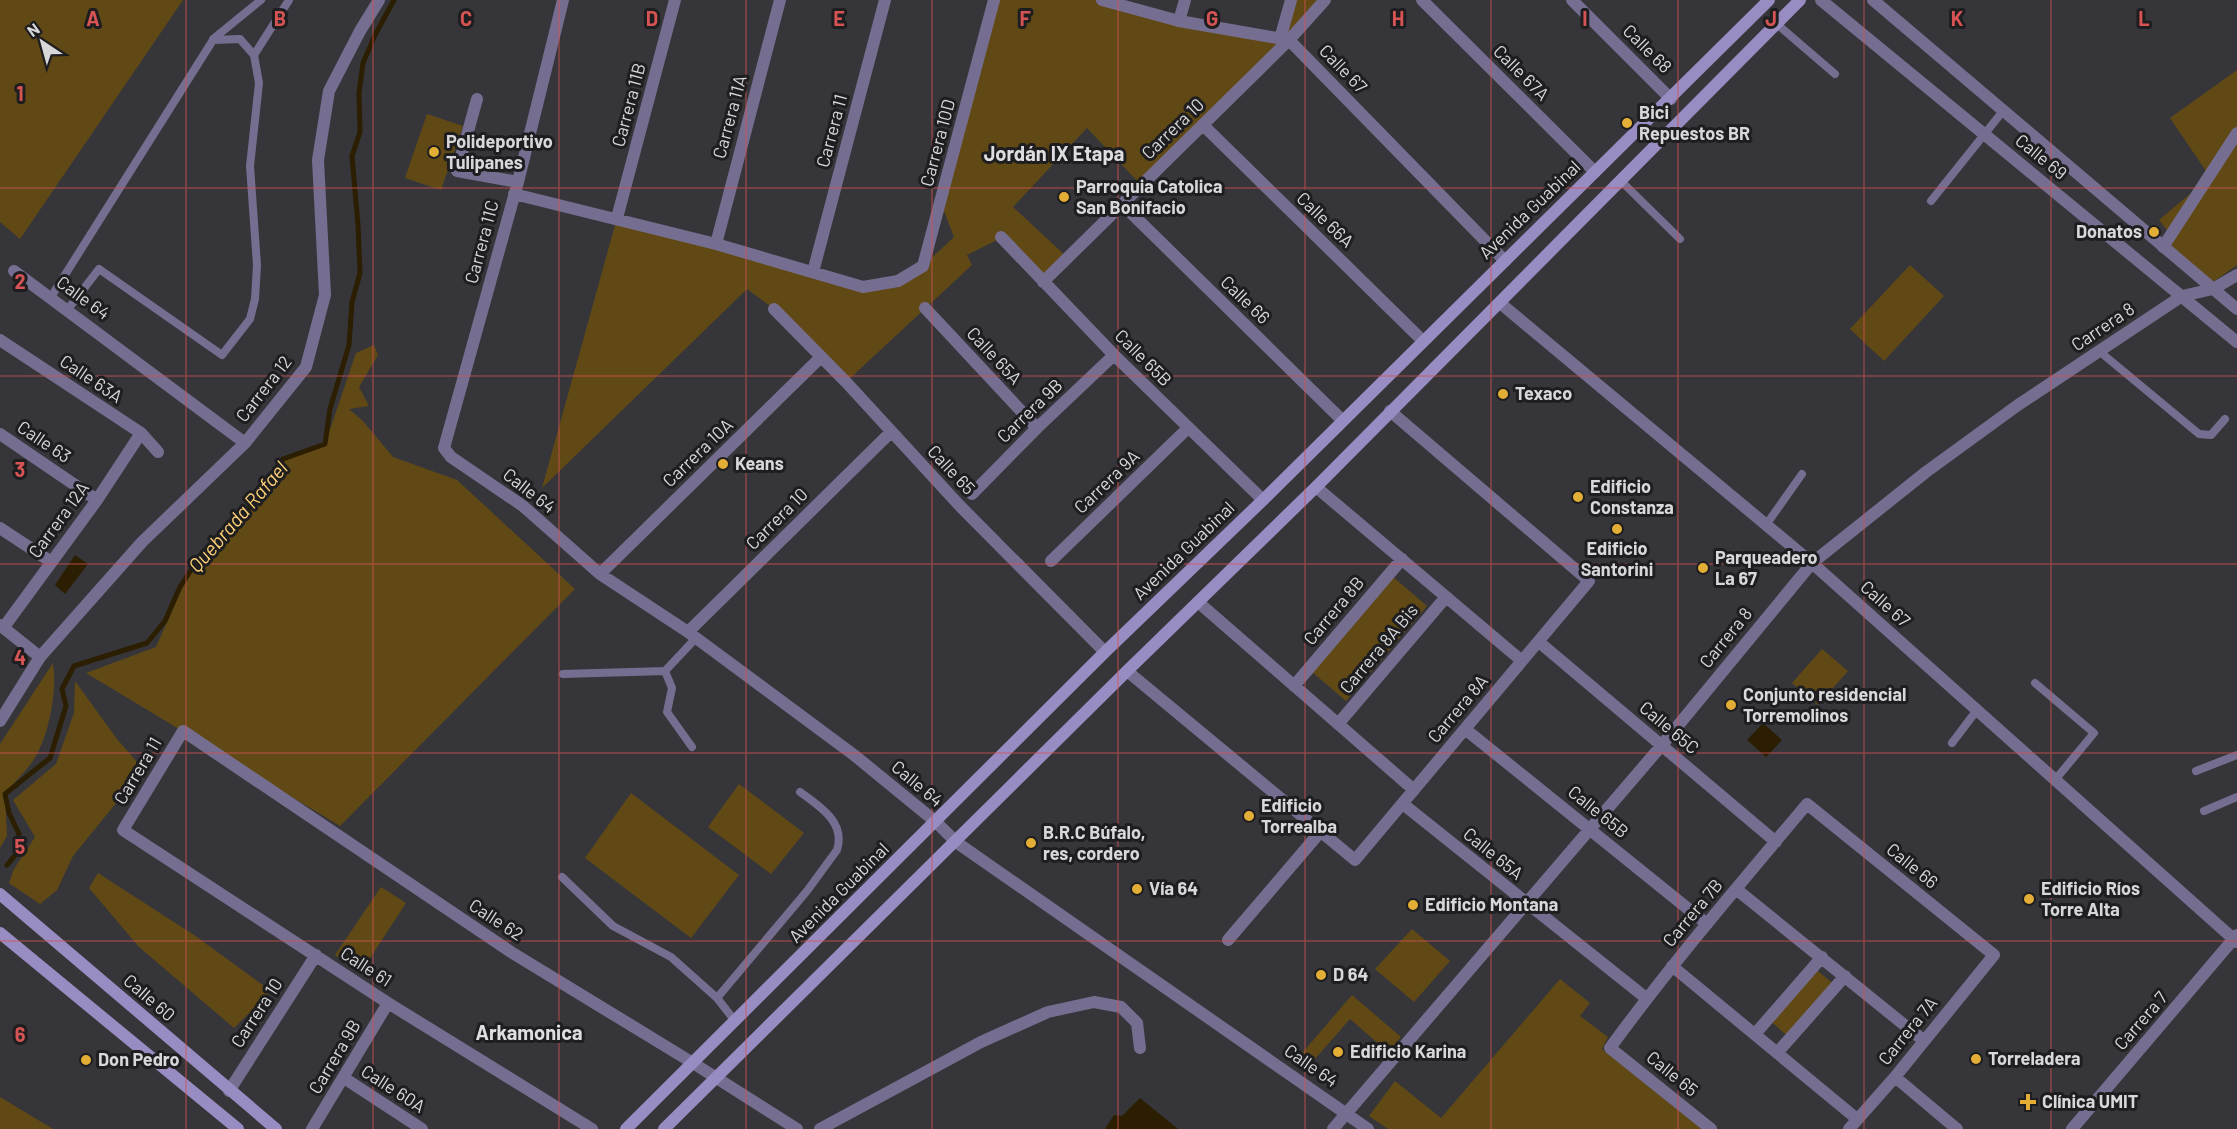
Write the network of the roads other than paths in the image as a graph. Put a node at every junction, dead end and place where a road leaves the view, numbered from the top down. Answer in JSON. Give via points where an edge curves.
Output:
{"nodes":[{"id":1,"x":261,"y":0,"type":"edge"},
{"id":2,"x":289,"y":0,"type":"edge"},
{"id":3,"x":379,"y":0,"type":"edge"},
{"id":4,"x":563,"y":0,"type":"edge"},
{"id":5,"x":675,"y":0,"type":"edge"},
{"id":6,"x":780,"y":0,"type":"edge"},
{"id":7,"x":885,"y":0,"type":"edge"},
{"id":8,"x":994,"y":0,"type":"edge"},
{"id":9,"x":1102,"y":0,"type":"edge"},
{"id":10,"x":1185,"y":0,"type":"edge"},
{"id":11,"x":1291,"y":0,"type":"edge"},
{"id":12,"x":1325,"y":0,"type":"edge"},
{"id":13,"x":1422,"y":0,"type":"edge"},
{"id":14,"x":1572,"y":0,"type":"edge"},
{"id":15,"x":1769,"y":0,"type":"edge"},
{"id":16,"x":1800,"y":0,"type":"edge"},
{"id":17,"x":1821,"y":0,"type":"edge"},
{"id":18,"x":1874,"y":0,"type":"edge"},
{"id":19,"x":1179,"y":21,"type":"junction"},
{"id":20,"x":1778,"y":25,"type":"junction"},
{"id":21,"x":213,"y":40,"type":"junction"},
{"id":22,"x":1285,"y":40,"type":"junction"},
{"id":23,"x":254,"y":55,"type":"junction"},
{"id":24,"x":1835,"y":74,"type":"dead end"},
{"id":25,"x":477,"y":99,"type":"dead end"},
{"id":26,"x":1671,"y":99,"type":"junction"},
{"id":27,"x":2003,"y":111,"type":"junction"},
{"id":28,"x":1203,"y":125,"type":"junction"},
{"id":29,"x":2237,"y":133,"type":"edge"},
{"id":30,"x":1985,"y":134,"type":"junction"},
{"id":31,"x":1595,"y":172,"type":"junction"},
{"id":32,"x":1621,"y":181,"type":"junction"},
{"id":33,"x":516,"y":188,"type":"junction"},
{"id":34,"x":1931,"y":201,"type":"dead end"},
{"id":35,"x":1123,"y":205,"type":"junction"},
{"id":36,"x":617,"y":218,"type":"junction"},
{"id":37,"x":1001,"y":237,"type":"dead end"},
{"id":38,"x":1680,"y":239,"type":"dead end"},
{"id":39,"x":716,"y":244,"type":"junction"},
{"id":40,"x":2163,"y":247,"type":"junction"},
{"id":41,"x":1505,"y":261,"type":"junction"},
{"id":42,"x":14,"y":271,"type":"dead end"},
{"id":43,"x":813,"y":272,"type":"junction"},
{"id":44,"x":2237,"y":275,"type":"edge"},
{"id":45,"x":1043,"y":282,"type":"junction"},
{"id":46,"x":2213,"y":289,"type":"junction"},
{"id":47,"x":2182,"y":296,"type":"junction"},
{"id":48,"x":51,"y":297,"type":"junction"},
{"id":49,"x":1500,"y":303,"type":"junction"},
{"id":50,"x":925,"y":308,"type":"dead end"},
{"id":51,"x":68,"y":309,"type":"junction"},
{"id":52,"x":774,"y":309,"type":"dead end"},
{"id":53,"x":2237,"y":309,"type":"edge"},
{"id":54,"x":1422,"y":340,"type":"junction"},
{"id":55,"x":1,"y":342,"type":"edge"},
{"id":56,"x":2237,"y":342,"type":"edge"},
{"id":57,"x":2099,"y":351,"type":"junction"},
{"id":58,"x":1114,"y":355,"type":"junction"},
{"id":59,"x":821,"y":357,"type":"junction"},
{"id":60,"x":1390,"y":411,"type":"junction"},
{"id":61,"x":2225,"y":419,"type":"dead end"},
{"id":62,"x":1342,"y":420,"type":"junction"},
{"id":63,"x":1037,"y":428,"type":"junction"},
{"id":64,"x":1188,"y":428,"type":"junction"},
{"id":65,"x":891,"y":432,"type":"junction"},
{"id":66,"x":141,"y":433,"type":"junction"},
{"id":67,"x":0,"y":434,"type":"edge"},
{"id":68,"x":245,"y":443,"type":"junction"},
{"id":69,"x":158,"y":452,"type":"dead end"},
{"id":70,"x":451,"y":457,"type":"joint"},
{"id":71,"x":1802,"y":474,"type":"dead end"},
{"id":72,"x":1316,"y":487,"type":"junction"},
{"id":73,"x":972,"y":494,"type":"dead end"},
{"id":74,"x":97,"y":500,"type":"junction"},
{"id":75,"x":1263,"y":500,"type":"junction"},
{"id":76,"x":1766,"y":525,"type":"junction"},
{"id":77,"x":0,"y":528,"type":"edge"},
{"id":78,"x":1402,"y":559,"type":"junction"},
{"id":79,"x":50,"y":561,"type":"junction"},
{"id":80,"x":1051,"y":561,"type":"dead end"},
{"id":81,"x":1812,"y":563,"type":"junction"},
{"id":82,"x":600,"y":574,"type":"junction"},
{"id":83,"x":1446,"y":597,"type":"junction"},
{"id":84,"x":1198,"y":602,"type":"junction"},
{"id":85,"x":2,"y":626,"type":"edge"},
{"id":86,"x":692,"y":635,"type":"junction"},
{"id":87,"x":1539,"y":642,"type":"junction"},
{"id":88,"x":1105,"y":652,"type":"junction"},
{"id":89,"x":40,"y":657,"type":"junction"},
{"id":90,"x":1522,"y":661,"type":"junction"},
{"id":91,"x":665,"y":671,"type":"junction"},
{"id":92,"x":1127,"y":671,"type":"junction"},
{"id":93,"x":563,"y":675,"type":"dead end"},
{"id":94,"x":2035,"y":683,"type":"dead end"},
{"id":95,"x":1294,"y":686,"type":"junction"},
{"id":96,"x":1977,"y":710,"type":"junction"},
{"id":97,"x":0,"y":721,"type":"edge"},
{"id":98,"x":1338,"y":724,"type":"junction"},
{"id":99,"x":1465,"y":729,"type":"junction"},
{"id":100,"x":183,"y":731,"type":"joint"},
{"id":101,"x":1952,"y":742,"type":"dead end"},
{"id":102,"x":1662,"y":745,"type":"junction"},
{"id":103,"x":692,"y":747,"type":"dead end"},
{"id":104,"x":2237,"y":755,"type":"edge"},
{"id":105,"x":2196,"y":771,"type":"dead end"},
{"id":106,"x":2055,"y":780,"type":"junction"},
{"id":107,"x":1414,"y":790,"type":"junction"},
{"id":108,"x":800,"y":792,"type":"dead end"},
{"id":109,"x":2237,"y":797,"type":"edge"},
{"id":110,"x":1403,"y":804,"type":"junction"},
{"id":111,"x":1807,"y":804,"type":"joint"},
{"id":112,"x":2204,"y":811,"type":"dead end"},
{"id":113,"x":936,"y":822,"type":"junction"},
{"id":114,"x":1590,"y":828,"type":"junction"},
{"id":115,"x":123,"y":830,"type":"joint"},
{"id":116,"x":1321,"y":831,"type":"junction"},
{"id":117,"x":956,"y":842,"type":"junction"},
{"id":118,"x":1776,"y":842,"type":"junction"},
{"id":119,"x":562,"y":877,"type":"dead end"},
{"id":120,"x":1737,"y":889,"type":"junction"},
{"id":121,"x":0,"y":894,"type":"edge"},
{"id":122,"x":1525,"y":903,"type":"junction"},
{"id":123,"x":1707,"y":924,"type":"junction"},
{"id":124,"x":0,"y":933,"type":"edge"},
{"id":125,"x":2236,"y":939,"type":"edge"},
{"id":126,"x":1228,"y":940,"type":"dead end"},
{"id":127,"x":1994,"y":955,"type":"joint"},
{"id":128,"x":316,"y":956,"type":"junction"},
{"id":129,"x":1822,"y":957,"type":"junction"},
{"id":130,"x":1672,"y":966,"type":"junction"},
{"id":131,"x":1845,"y":976,"type":"junction"},
{"id":132,"x":717,"y":998,"type":"junction"},
{"id":133,"x":1646,"y":998,"type":"junction"},
{"id":134,"x":388,"y":1003,"type":"junction"},
{"id":135,"x":735,"y":1021,"type":"junction"},
{"id":136,"x":1755,"y":1034,"type":"junction"},
{"id":137,"x":1923,"y":1040,"type":"junction"},
{"id":138,"x":1140,"y":1048,"type":"dead end"},
{"id":139,"x":1610,"y":1048,"type":"joint"},
{"id":140,"x":1777,"y":1053,"type":"junction"},
{"id":141,"x":693,"y":1063,"type":"junction"},
{"id":142,"x":715,"y":1077,"type":"junction"},
{"id":143,"x":1895,"y":1077,"type":"junction"},
{"id":144,"x":344,"y":1078,"type":"junction"},
{"id":145,"x":229,"y":1091,"type":"junction"},
{"id":146,"x":1346,"y":1113,"type":"junction"},
{"id":147,"x":1853,"y":1124,"type":"edge"},
{"id":148,"x":238,"y":1129,"type":"edge"},
{"id":149,"x":276,"y":1129,"type":"edge"},
{"id":150,"x":312,"y":1129,"type":"edge"},
{"id":151,"x":422,"y":1129,"type":"edge"},
{"id":152,"x":591,"y":1129,"type":"edge"},
{"id":153,"x":626,"y":1129,"type":"edge"},
{"id":154,"x":664,"y":1129,"type":"edge"},
{"id":155,"x":797,"y":1129,"type":"edge"},
{"id":156,"x":820,"y":1129,"type":"edge"},
{"id":157,"x":1333,"y":1129,"type":"edge"},
{"id":158,"x":1368,"y":1129,"type":"edge"},
{"id":159,"x":1711,"y":1129,"type":"edge"},
{"id":160,"x":1957,"y":1129,"type":"edge"},
{"id":161,"x":2072,"y":1129,"type":"edge"}],
"edges":[{"from":1,"to":21,"type":"lane"},
{"from":2,"to":23,"type":"lane"},
{"from":3,"to":68,"type":"street","name":"Carrera 12","via":[[329,91],[318,160],[325,295],[306,367]]},
{"from":4,"to":33,"type":"street","name":"Carrera 11C"},
{"from":5,"to":36,"type":"street","name":"Carrera 11B"},
{"from":6,"to":39,"type":"street","name":"Carrera 11A"},
{"from":7,"to":43,"type":"street","name":"Carrera 11"},
{"from":8,"to":43,"type":"street","name":"Carrera 10D","via":[[923,266],[898,281],[863,287]]},
{"from":9,"to":19,"type":"street"},
{"from":10,"to":19,"type":"street"},
{"from":11,"to":22,"type":"street"},
{"from":12,"to":22,"type":"street","name":"Carrera 10"},
{"from":13,"to":31,"type":"street","name":"Calle 67A"},
{"from":14,"to":26,"type":"street","name":"Calle 68"},
{"from":15,"to":26,"type":"main road","name":"Avenida Guabinal"},
{"from":16,"to":20,"type":"main road"},
{"from":17,"to":30,"type":"street","name":"Calle 69"},
{"from":18,"to":27,"type":"street","name":"Calle 69"},
{"from":19,"to":22,"type":"street"},
{"from":20,"to":24,"type":"lane"},
{"from":20,"to":32,"type":"main road"},
{"from":21,"to":23,"type":"lane","via":[[240,39]]},
{"from":21,"to":48,"type":"lane"},
{"from":22,"to":28,"type":"street","name":"Carrera 10"},
{"from":22,"to":41,"type":"street","name":"Calle 67"},
{"from":23,"to":51,"type":"lane","via":[[259,83],[250,166],[256,265],[250,319],[222,355],[99,269]]},
{"from":25,"to":33,"type":"street","via":[[457,171]]},
{"from":26,"to":31,"type":"main road","name":"Avenida Guabinal"},
{"from":27,"to":30,"type":"lane"},
{"from":27,"to":40,"type":"street","name":"Calle 69"},
{"from":28,"to":35,"type":"street","name":"Carrera 10"},
{"from":28,"to":54,"type":"street","name":"Calle 66A"},
{"from":29,"to":40,"type":"street"},
{"from":30,"to":34,"type":"lane"},
{"from":30,"to":47,"type":"street","name":"Calle 69"},
{"from":31,"to":41,"type":"main road","name":"Avenida Guabinal"},
{"from":32,"to":38,"type":"lane"},
{"from":32,"to":49,"type":"main road"},
{"from":33,"to":36,"type":"street"},
{"from":33,"to":70,"type":"street","name":"Carrera 11C","via":[[444,448]]},
{"from":35,"to":45,"type":"street","name":"Carrera 10"},
{"from":35,"to":62,"type":"street","name":"Calle 66"},
{"from":36,"to":39,"type":"street"},
{"from":37,"to":45,"type":"street","name":"Calle 65B"},
{"from":39,"to":43,"type":"street"},
{"from":40,"to":46,"type":"street","name":"Calle 69"},
{"from":41,"to":54,"type":"main road","name":"Avenida Guabinal"},
{"from":42,"to":48,"type":"street","name":"Calle 64"},
{"from":44,"to":46,"type":"street","name":"Carrera 8"},
{"from":45,"to":58,"type":"street","name":"Calle 65B"},
{"from":46,"to":47,"type":"street","name":"Carrera 8"},
{"from":46,"to":53,"type":"street","name":"Calle 69"},
{"from":47,"to":56,"type":"street","name":"Calle 69"},
{"from":47,"to":57,"type":"street","name":"Carrera 8"},
{"from":48,"to":51,"type":"street","name":"Calle 64"},
{"from":49,"to":60,"type":"main road"},
{"from":49,"to":76,"type":"street","name":"Calle 67"},
{"from":50,"to":63,"type":"street","name":"Calle 65A"},
{"from":51,"to":68,"type":"street","name":"Calle 64"},
{"from":52,"to":59,"type":"street","name":"Calle 65"},
{"from":54,"to":62,"type":"main road","name":"Avenida Guabinal"},
{"from":55,"to":66,"type":"street","name":"Calle 63A"},
{"from":57,"to":61,"type":"lane","via":[[2199,434],[2211,435]]},
{"from":57,"to":81,"type":"street","name":"Carrera 8","via":[[1926,472]]},
{"from":58,"to":63,"type":"street","name":"Carrera 9B"},
{"from":58,"to":64,"type":"street","name":"Calle 65B"},
{"from":59,"to":65,"type":"street","name":"Calle 65"},
{"from":59,"to":82,"type":"street","name":"Carrera 10A"},
{"from":60,"to":72,"type":"main road"},
{"from":60,"to":87,"type":"street","name":"Carrera 8A","via":[[1589,581]]},
{"from":62,"to":75,"type":"main road","name":"Avenida Guabinal"},
{"from":63,"to":73,"type":"street","name":"Carrera 9B"},
{"from":64,"to":75,"type":"street","name":"Calle 65B"},
{"from":64,"to":80,"type":"street","name":"Carrera 9A"},
{"from":65,"to":86,"type":"street","name":"Carrera 10"},
{"from":65,"to":88,"type":"street","name":"Calle 65"},
{"from":66,"to":69,"type":"street","name":"Calle 63A"},
{"from":66,"to":74,"type":"street","name":"Carrera 12A"},
{"from":67,"to":74,"type":"street","name":"Calle 63"},
{"from":68,"to":89,"type":"street","name":"Carrera 12","via":[[142,542]]},
{"from":70,"to":82,"type":"street","name":"Calle 64","via":[[524,506]]},
{"from":71,"to":76,"type":"lane"},
{"from":72,"to":78,"type":"street"},
{"from":72,"to":84,"type":"main road"},
{"from":74,"to":79,"type":"street","name":"Carrera 12A"},
{"from":75,"to":88,"type":"main road","name":"Avenida Guabinal"},
{"from":76,"to":81,"type":"street","name":"Calle 67"},
{"from":77,"to":79,"type":"street"},
{"from":78,"to":83,"type":"street"},
{"from":78,"to":95,"type":"street","name":"Carrera 8B"},
{"from":79,"to":85,"type":"street","name":"Carrera 12A"},
{"from":81,"to":96,"type":"street","name":"Calle 67"},
{"from":81,"to":102,"type":"street","name":"Carrera 8"},
{"from":82,"to":86,"type":"street","name":"Calle 64"},
{"from":83,"to":90,"type":"street"},
{"from":83,"to":98,"type":"street","name":"Carrera 8A Bis"},
{"from":84,"to":92,"type":"main road"},
{"from":84,"to":95,"type":"street"},
{"from":85,"to":89,"type":"street"},
{"from":86,"to":91,"type":"lane"},
{"from":86,"to":113,"type":"street","name":"Calle 64","via":[[854,754]]},
{"from":87,"to":90,"type":"street","name":"Carrera 8A"},
{"from":87,"to":102,"type":"street","name":"Calle 65C"},
{"from":88,"to":113,"type":"main road","name":"Avenida Guabinal"},
{"from":89,"to":97,"type":"street","name":"Carrera 12"},
{"from":90,"to":99,"type":"street","name":"Carrera 8A"},
{"from":91,"to":93,"type":"lane"},
{"from":91,"to":103,"type":"lane","via":[[672,688],[667,712]]},
{"from":92,"to":116,"type":"street"},
{"from":92,"to":117,"type":"main road"},
{"from":94,"to":106,"type":"lane","via":[[2094,733]]},
{"from":95,"to":98,"type":"street"},
{"from":96,"to":101,"type":"lane"},
{"from":96,"to":106,"type":"street","name":"Calle 67"},
{"from":98,"to":107,"type":"street"},
{"from":99,"to":107,"type":"street","name":"Carrera 8A"},
{"from":99,"to":114,"type":"street","name":"Calle 65B"},
{"from":100,"to":115,"type":"street","name":"Carrera 11"},
{"from":100,"to":141,"type":"street","name":"Calle 62","via":[[511,952]]},
{"from":102,"to":114,"type":"street","name":"Carrera 8"},
{"from":102,"to":118,"type":"street","name":"Calle 65C"},
{"from":104,"to":105,"type":"lane"},
{"from":106,"to":125,"type":"street","name":"Calle 67"},
{"from":107,"to":110,"type":"street","name":"Carrera 8A"},
{"from":108,"to":132,"type":"lane","via":[[829,814],[836,826],[837,850]]},
{"from":109,"to":112,"type":"lane"},
{"from":110,"to":116,"type":"street","name":"Carrera 8A","via":[[1355,860]]},
{"from":110,"to":122,"type":"street","name":"Calle 65A"},
{"from":111,"to":118,"type":"street","name":"Carrera 7B"},
{"from":111,"to":127,"type":"street","name":"Calle 66"},
{"from":113,"to":117,"type":"street","name":"Calle 64"},
{"from":113,"to":135,"type":"main road","name":"Avenida Guabinal"},
{"from":114,"to":122,"type":"street","name":"Carrera 8"},
{"from":114,"to":123,"type":"street","name":"Calle 65B"},
{"from":115,"to":128,"type":"street","name":"Calle 61"},
{"from":116,"to":126,"type":"street"},
{"from":117,"to":142,"type":"main road"},
{"from":117,"to":146,"type":"street","name":"Calle 64"},
{"from":118,"to":120,"type":"street","name":"Carrera 7B"},
{"from":119,"to":132,"type":"lane","via":[[613,926],[671,957]]},
{"from":120,"to":123,"type":"street","name":"Carrera 7B"},
{"from":120,"to":129,"type":"street"},
{"from":121,"to":145,"type":"main road","name":"Calle 60"},
{"from":122,"to":133,"type":"street","name":"Calle 65A"},
{"from":122,"to":146,"type":"street","name":"Carrera 8"},
{"from":123,"to":130,"type":"street","name":"Carrera 7B"},
{"from":124,"to":148,"type":"main road"},
{"from":125,"to":161,"type":"street","name":"Carrera 7"},
{"from":127,"to":137,"type":"street","name":"Carrera 7A"},
{"from":128,"to":134,"type":"street","name":"Calle 61"},
{"from":128,"to":145,"type":"street","name":"Carrera 10"},
{"from":129,"to":131,"type":"street"},
{"from":129,"to":136,"type":"street"},
{"from":130,"to":133,"type":"street","name":"Carrera 7B"},
{"from":130,"to":136,"type":"street"},
{"from":131,"to":137,"type":"street"},
{"from":131,"to":140,"type":"street"},
{"from":132,"to":135,"type":"lane"},
{"from":133,"to":139,"type":"street","name":"Carrera 7B"},
{"from":134,"to":144,"type":"street","name":"Carrera 9B"},
{"from":134,"to":152,"type":"street","name":"Calle 61"},
{"from":135,"to":141,"type":"main road","name":"Avenida Guabinal"},
{"from":136,"to":140,"type":"street"},
{"from":137,"to":143,"type":"street","name":"Carrera 7A"},
{"from":138,"to":156,"type":"street","via":[[1137,1023],[1121,1007],[1094,1002],[1048,1012],[981,1042]]},
{"from":139,"to":159,"type":"street","name":"Calle 65"},
{"from":140,"to":147,"type":"street"},
{"from":141,"to":142,"type":"street","name":"Calle 62"},
{"from":141,"to":153,"type":"main road","name":"Avenida Guabinal"},
{"from":142,"to":154,"type":"main road"},
{"from":142,"to":155,"type":"street","name":"Calle 62"},
{"from":143,"to":147,"type":"street","name":"Carrera 7A"},
{"from":143,"to":160,"type":"street"},
{"from":144,"to":150,"type":"street","name":"Carrera 9B"},
{"from":144,"to":151,"type":"street","name":"Calle 60A"},
{"from":145,"to":149,"type":"main road","name":"Calle 60"},
{"from":146,"to":157,"type":"street","name":"Carrera 8"},
{"from":146,"to":158,"type":"street","name":"Calle 64"}]}
